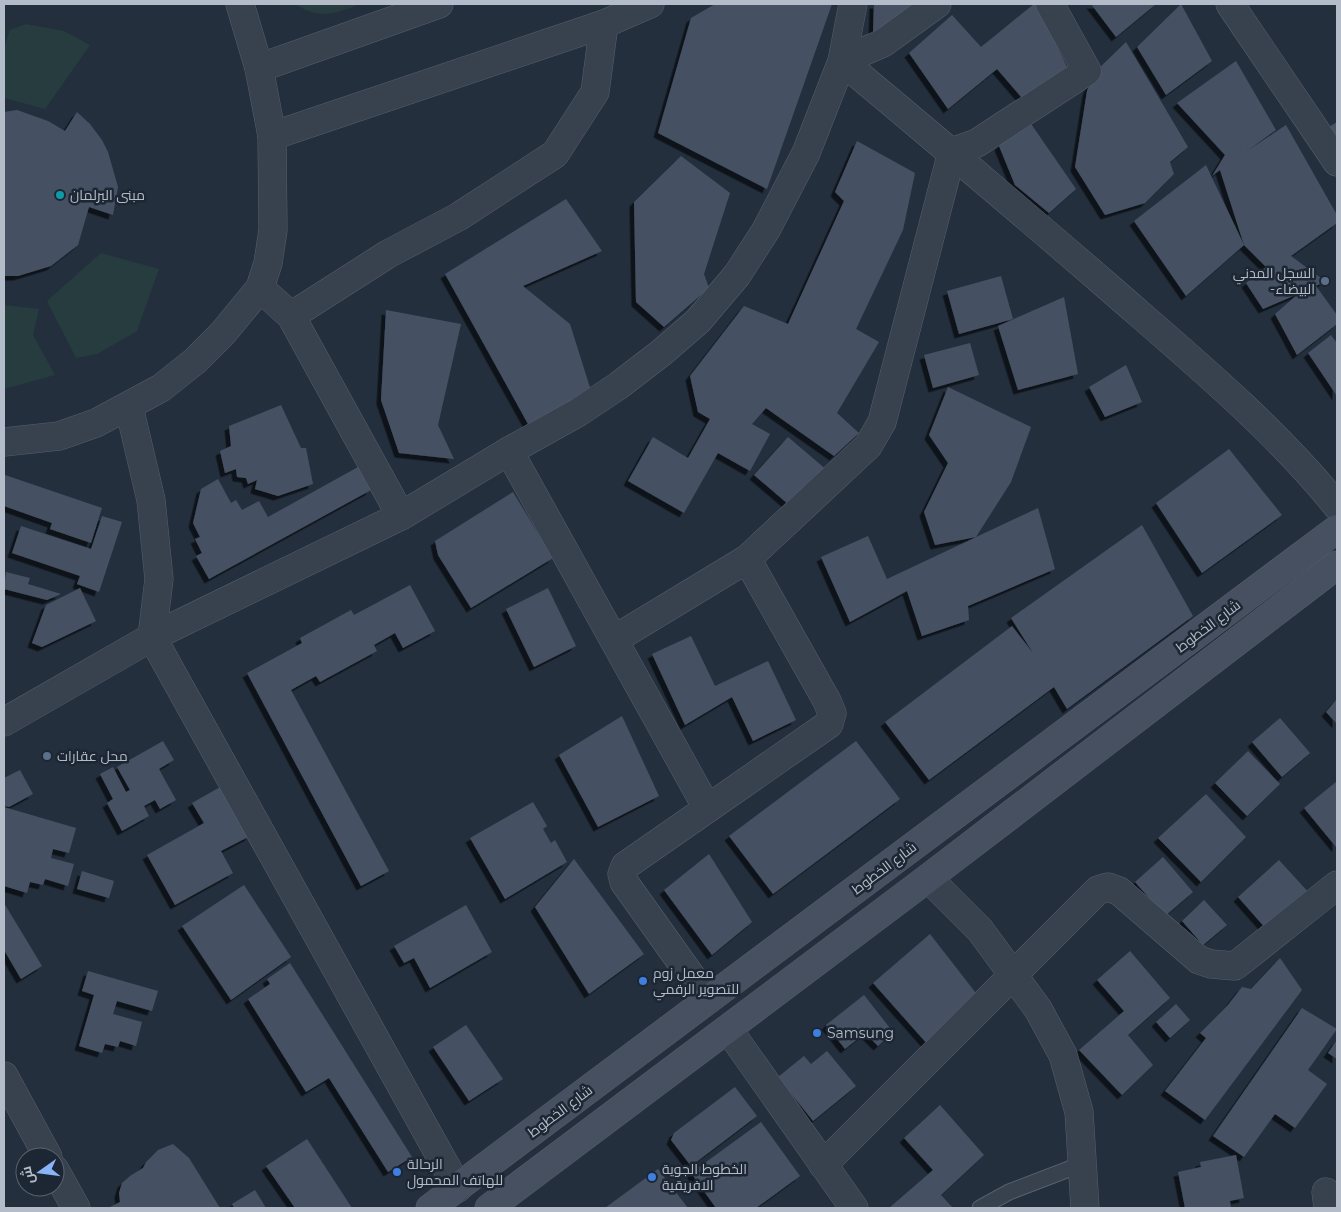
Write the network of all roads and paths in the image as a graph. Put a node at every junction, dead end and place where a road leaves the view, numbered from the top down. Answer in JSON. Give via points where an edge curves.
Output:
{"nodes":[{"id":1,"x":240,"y":4,"type":"edge"},
{"id":2,"x":439,"y":4,"type":"edge"},
{"id":3,"x":650,"y":4,"type":"edge"},
{"id":4,"x":853,"y":4,"type":"edge"},
{"id":5,"x":937,"y":4,"type":"edge"},
{"id":6,"x":1050,"y":4,"type":"edge"},
{"id":7,"x":1230,"y":4,"type":"edge"},
{"id":8,"x":604,"y":24,"type":"junction"},
{"id":9,"x":842,"y":62,"type":"junction"},
{"id":10,"x":259,"y":68,"type":"junction"},
{"id":11,"x":272,"y":136,"type":"junction"},
{"id":12,"x":952,"y":152,"type":"junction"},
{"id":13,"x":1337,"y":162,"type":"edge"},
{"id":14,"x":260,"y":288,"type":"junction"},
{"id":15,"x":291,"y":316,"type":"junction"},
{"id":16,"x":129,"y":407,"type":"junction"},
{"id":17,"x":4,"y":442,"type":"edge"},
{"id":18,"x":509,"y":450,"type":"junction"},
{"id":19,"x":1337,"y":506,"type":"edge"},
{"id":20,"x":401,"y":516,"type":"junction"},
{"id":21,"x":1337,"y":529,"type":"edge"},
{"id":22,"x":746,"y":559,"type":"junction"},
{"id":23,"x":1337,"y":565,"type":"edge"},
{"id":24,"x":152,"y":637,"type":"junction"},
{"id":25,"x":615,"y":638,"type":"junction"},
{"id":26,"x":4,"y":722,"type":"edge"},
{"id":27,"x":707,"y":808,"type":"junction"},
{"id":28,"x":928,"y":878,"type":"junction"},
{"id":29,"x":1337,"y":885,"type":"edge"},
{"id":30,"x":1014,"y":976,"type":"junction"},
{"id":31,"x":708,"y":1000,"type":"junction"},
{"id":32,"x":728,"y":1029,"type":"junction"},
{"id":33,"x":4,"y":1076,"type":"edge"},
{"id":34,"x":43,"y":1147,"type":"edge"},
{"id":35,"x":1082,"y":1164,"type":"junction"},
{"id":36,"x":824,"y":1166,"type":"junction"},
{"id":37,"x":65,"y":1188,"type":"edge"},
{"id":38,"x":458,"y":1188,"type":"junction"},
{"id":39,"x":76,"y":1208,"type":"edge"},
{"id":40,"x":430,"y":1208,"type":"edge"},
{"id":41,"x":489,"y":1208,"type":"edge"},
{"id":42,"x":854,"y":1208,"type":"edge"},
{"id":43,"x":980,"y":1208,"type":"edge"},
{"id":44,"x":1085,"y":1208,"type":"edge"}],
"edges":[{"from":1,"to":10,"type":"street"},
{"from":2,"to":10,"type":"street"},
{"from":3,"to":8,"type":"street"},
{"from":4,"to":9,"type":"street"},
{"from":5,"to":9,"type":"street","via":[[883,43]]},
{"from":6,"to":12,"type":"street","via":[[1087,71],[977,143]]},
{"from":7,"to":13,"type":"street"},
{"from":8,"to":11,"type":"street"},
{"from":8,"to":15,"type":"street","via":[[595,92],[555,154],[458,217],[388,254]]},
{"from":9,"to":12,"type":"street"},
{"from":9,"to":18,"type":"street","via":[[806,153],[766,230],[737,274],[698,321],[618,386],[579,412]]},
{"from":10,"to":11,"type":"street"},
{"from":11,"to":14,"type":"street","via":[[273,230]]},
{"from":12,"to":19,"type":"street","via":[[1203,368],[1312,475]]},
{"from":12,"to":22,"type":"street","via":[[882,422],[868,446]]},
{"from":14,"to":15,"type":"street"},
{"from":14,"to":16,"type":"street","via":[[195,361],[162,388]]},
{"from":15,"to":20,"type":"street"},
{"from":16,"to":17,"type":"street","via":[[59,436]]},
{"from":16,"to":24,"type":"street","via":[[151,500],[159,579]]},
{"from":18,"to":20,"type":"street"},
{"from":18,"to":25,"type":"street"},
{"from":20,"to":24,"type":"street"},
{"from":21,"to":31,"type":"street","name":"شارع الخطوط"},
{"from":22,"to":25,"type":"street"},
{"from":22,"to":27,"type":"street","via":[[832,713],[829,724]]},
{"from":23,"to":28,"type":"street"},
{"from":24,"to":26,"type":"street"},
{"from":24,"to":38,"type":"street"},
{"from":25,"to":27,"type":"street"},
{"from":27,"to":31,"type":"street","via":[[625,866],[622,874],[624,882]]},
{"from":28,"to":30,"type":"street","via":[[980,930]]},
{"from":28,"to":32,"type":"street"},
{"from":29,"to":30,"type":"street","via":[[1235,966],[1198,960],[1119,891],[1108,887],[1098,890]]},
{"from":30,"to":35,"type":"street","via":[[1038,1009],[1063,1055],[1079,1112]]},
{"from":30,"to":36,"type":"street"},
{"from":31,"to":38,"type":"street","name":"شارع الخطوط"},
{"from":32,"to":36,"type":"street"},
{"from":32,"to":41,"type":"street"},
{"from":33,"to":34,"type":"street"},
{"from":35,"to":43,"type":"lane","via":[[1009,1192]]},
{"from":35,"to":44,"type":"street"},
{"from":36,"to":42,"type":"street"},
{"from":37,"to":39,"type":"street"},
{"from":38,"to":40,"type":"street","name":"شارع الخطوط"}]}
